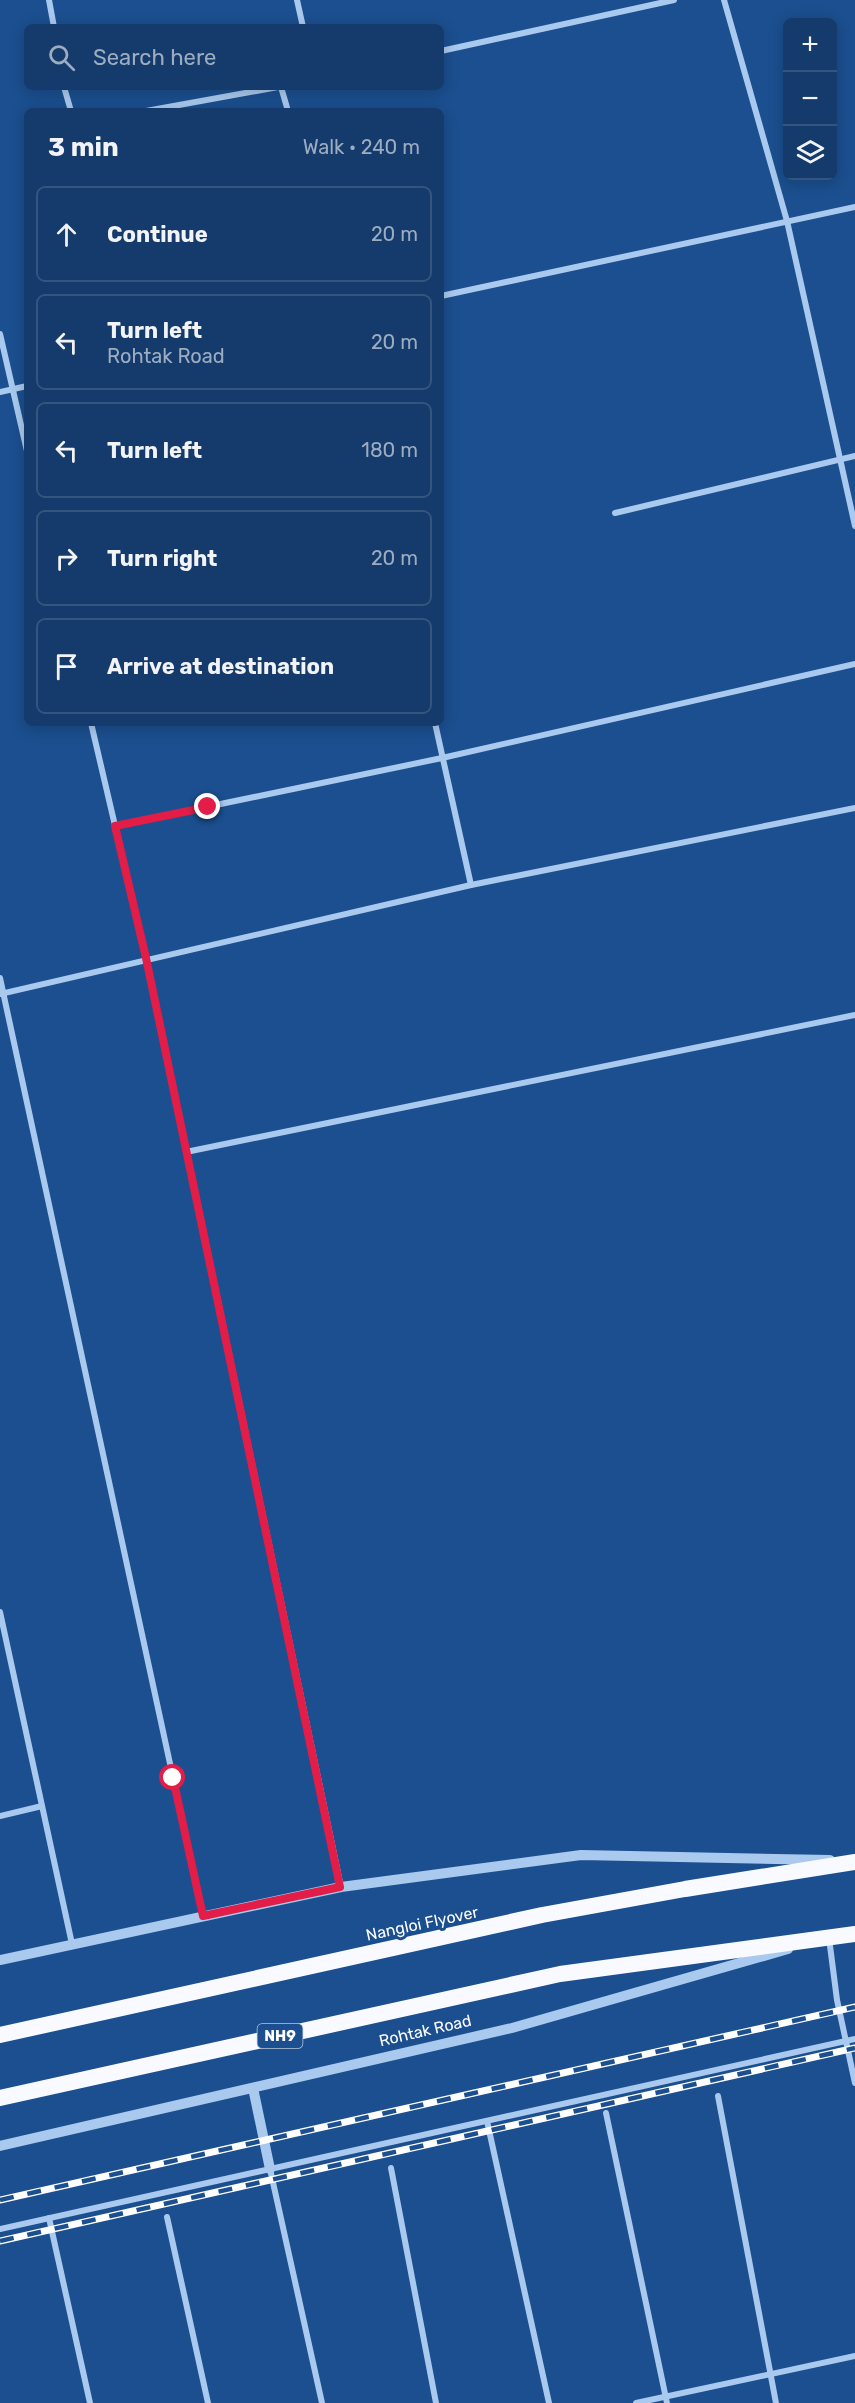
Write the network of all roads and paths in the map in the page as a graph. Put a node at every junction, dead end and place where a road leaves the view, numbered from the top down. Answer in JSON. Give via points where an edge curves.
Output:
{"nodes":[{"id":1,"x":49,"y":0,"type":"edge"},
{"id":2,"x":297,"y":0,"type":"edge"},
{"id":3,"x":674,"y":0,"type":"edge"},
{"id":4,"x":724,"y":0,"type":"edge"},
{"id":5,"x":53,"y":24,"type":"edge"},
{"id":6,"x":302,"y":24,"type":"edge"},
{"id":7,"x":444,"y":50,"type":"edge"},
{"id":8,"x":65,"y":90,"type":"edge"},
{"id":9,"x":263,"y":90,"type":"edge"},
{"id":10,"x":281,"y":90,"type":"edge"},
{"id":11,"x":70,"y":108,"type":"edge"},
{"id":12,"x":163,"y":108,"type":"edge"},
{"id":13,"x":287,"y":108,"type":"edge"},
{"id":14,"x":855,"y":207,"type":"edge"},
{"id":15,"x":787,"y":221,"type":"junction"},
{"id":16,"x":444,"y":295,"type":"edge"},
{"id":17,"x":0,"y":334,"type":"edge"},
{"id":18,"x":24,"y":387,"type":"edge"},
{"id":19,"x":13,"y":389,"type":"junction"},
{"id":20,"x":0,"y":392,"type":"edge"},
{"id":21,"x":24,"y":438,"type":"edge"},
{"id":22,"x":855,"y":456,"type":"edge"},
{"id":23,"x":840,"y":459,"type":"junction"},
{"id":24,"x":615,"y":513,"type":"dead end"},
{"id":25,"x":855,"y":526,"type":"edge"},
{"id":26,"x":855,"y":664,"type":"edge"},
{"id":27,"x":92,"y":726,"type":"edge"},
{"id":28,"x":436,"y":726,"type":"edge"},
{"id":29,"x":442,"y":758,"type":"junction"},
{"id":30,"x":855,"y":808,"type":"edge"},
{"id":31,"x":115,"y":826,"type":"junction"},
{"id":32,"x":471,"y":885,"type":"junction"},
{"id":33,"x":146,"y":958,"type":"junction"},
{"id":34,"x":0,"y":978,"type":"edge"},
{"id":35,"x":2,"y":994,"type":"edge"},
{"id":36,"x":855,"y":1015,"type":"edge"},
{"id":37,"x":186,"y":1152,"type":"junction"},
{"id":38,"x":0,"y":1612,"type":"edge"},
{"id":39,"x":42,"y":1806,"type":"junction"},
{"id":40,"x":0,"y":1816,"type":"edge"},
{"id":41,"x":855,"y":1861,"type":"edge"},
{"id":42,"x":340,"y":1887,"type":"junction"},
{"id":43,"x":203,"y":1916,"type":"junction"},
{"id":44,"x":855,"y":1934,"type":"edge"},
{"id":45,"x":829,"y":1938,"type":"junction"},
{"id":46,"x":72,"y":1944,"type":"junction"},
{"id":47,"x":0,"y":1960,"type":"edge"},
{"id":48,"x":0,"y":2035,"type":"edge"},
{"id":49,"x":855,"y":2039,"type":"edge"},
{"id":50,"x":846,"y":2040,"type":"junction"},
{"id":51,"x":855,"y":2083,"type":"edge"},
{"id":52,"x":253,"y":2088,"type":"junction"},
{"id":53,"x":718,"y":2096,"type":"dead end"},
{"id":54,"x":0,"y":2098,"type":"edge"},
{"id":55,"x":606,"y":2112,"type":"dead end"},
{"id":56,"x":487,"y":2121,"type":"junction"},
{"id":57,"x":0,"y":2146,"type":"edge"},
{"id":58,"x":391,"y":2168,"type":"dead end"},
{"id":59,"x":270,"y":2169,"type":"junction"},
{"id":60,"x":167,"y":2217,"type":"dead end"},
{"id":61,"x":49,"y":2218,"type":"junction"},
{"id":62,"x":0,"y":2229,"type":"edge"},
{"id":63,"x":855,"y":2356,"type":"edge"},
{"id":64,"x":770,"y":2375,"type":"junction"},
{"id":65,"x":666,"y":2400,"type":"edge"},
{"id":66,"x":90,"y":2403,"type":"edge"},
{"id":67,"x":208,"y":2403,"type":"edge"},
{"id":68,"x":322,"y":2403,"type":"edge"},
{"id":69,"x":436,"y":2403,"type":"edge"},
{"id":70,"x":549,"y":2403,"type":"edge"},
{"id":71,"x":636,"y":2403,"type":"edge"},
{"id":72,"x":776,"y":2403,"type":"edge"}],
"edges":[{"from":1,"to":5,"type":"street"},
{"from":2,"to":6,"type":"street"},
{"from":3,"to":7,"type":"street"},
{"from":4,"to":15,"type":"street"},
{"from":8,"to":11,"type":"street"},
{"from":9,"to":12,"type":"street"},
{"from":10,"to":13,"type":"street"},
{"from":14,"to":15,"type":"street"},
{"from":15,"to":16,"type":"street"},
{"from":15,"to":23,"type":"street"},
{"from":17,"to":19,"type":"street"},
{"from":18,"to":19,"type":"street"},
{"from":19,"to":20,"type":"street"},
{"from":19,"to":21,"type":"street"},
{"from":22,"to":23,"type":"street"},
{"from":23,"to":24,"type":"street"},
{"from":23,"to":25,"type":"street"},
{"from":26,"to":29,"type":"street"},
{"from":27,"to":31,"type":"street"},
{"from":28,"to":29,"type":"street"},
{"from":29,"to":31,"type":"street"},
{"from":29,"to":32,"type":"street"},
{"from":30,"to":32,"type":"street"},
{"from":31,"to":33,"type":"street"},
{"from":32,"to":33,"type":"street"},
{"from":33,"to":35,"type":"street"},
{"from":33,"to":37,"type":"street"},
{"from":34,"to":35,"type":"street"},
{"from":35,"to":43,"type":"street"},
{"from":36,"to":37,"type":"street"},
{"from":37,"to":42,"type":"street"},
{"from":38,"to":39,"type":"street"},
{"from":39,"to":40,"type":"street"},
{"from":39,"to":46,"type":"street"},
{"from":41,"to":42,"type":"street","via":[[581,1855]]},
{"from":41,"to":48,"type":"highway","name":"Nangloi Flyover","via":[[542,1915]]},
{"from":42,"to":43,"type":"street"},
{"from":43,"to":46,"type":"street"},
{"from":44,"to":45,"type":"highway","name":"Rohtak Road","number":"NH9"},
{"from":45,"to":50,"type":"street"},
{"from":45,"to":52,"type":"street","name":"Rohtak Road","via":[[512,2028]]},
{"from":45,"to":54,"type":"highway","number":"NH9","via":[[560,1974]]},
{"from":46,"to":47,"type":"street"},
{"from":49,"to":50,"type":"street"},
{"from":50,"to":51,"type":"street"},
{"from":50,"to":56,"type":"street"},
{"from":52,"to":57,"type":"street","name":"Rohtak Road"},
{"from":52,"to":59,"type":"street"},
{"from":53,"to":64,"type":"street"},
{"from":55,"to":65,"type":"street"},
{"from":56,"to":59,"type":"street"},
{"from":56,"to":70,"type":"street"},
{"from":58,"to":69,"type":"street"},
{"from":59,"to":61,"type":"street"},
{"from":59,"to":68,"type":"street"},
{"from":60,"to":67,"type":"street"},
{"from":61,"to":62,"type":"street"},
{"from":61,"to":66,"type":"street"},
{"from":63,"to":64,"type":"street"},
{"from":64,"to":65,"type":"street"},
{"from":64,"to":72,"type":"street"},
{"from":65,"to":71,"type":"street"}]}
